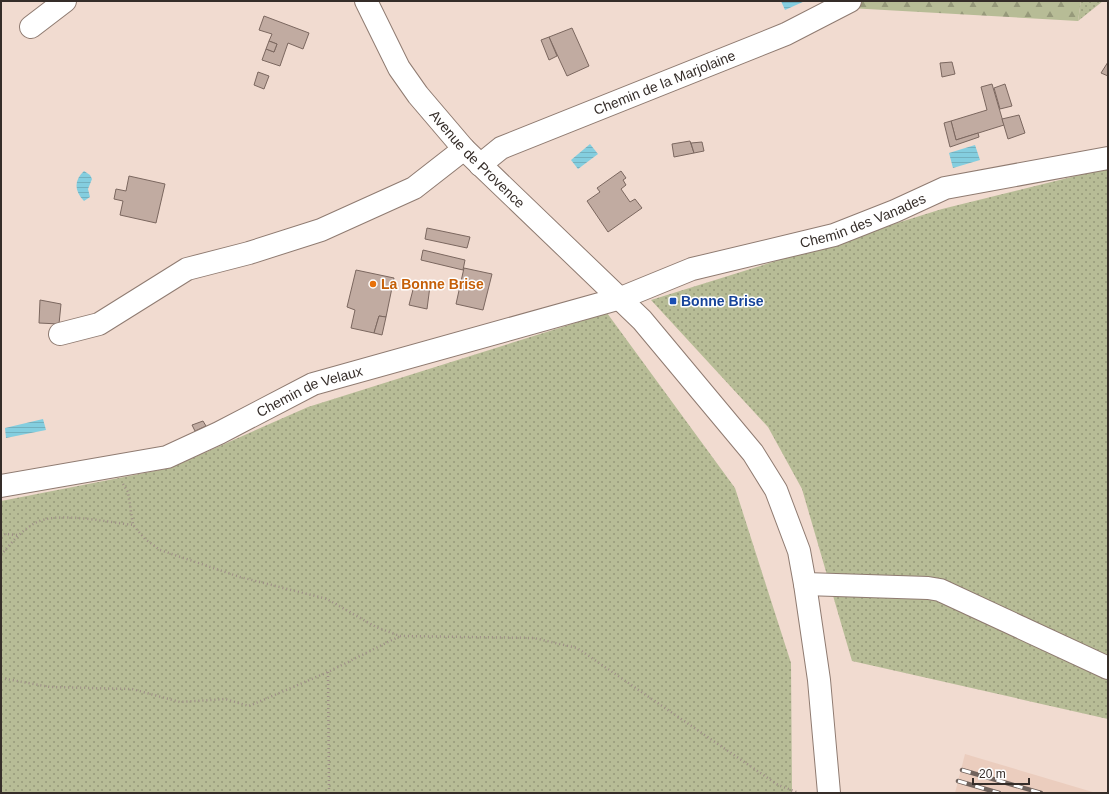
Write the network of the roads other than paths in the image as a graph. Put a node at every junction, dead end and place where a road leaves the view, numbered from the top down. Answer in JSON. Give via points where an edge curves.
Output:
{"nodes":[{"id":1,"x":65,"y":1,"type":"edge"},
{"id":2,"x":366,"y":1,"type":"edge"},
{"id":3,"x":850,"y":1,"type":"edge"},
{"id":4,"x":31,"y":27,"type":"dead end"},
{"id":5,"x":464,"y":149,"type":"junction"},
{"id":6,"x":1108,"y":158,"type":"edge"},
{"id":7,"x":480,"y":165,"type":"junction"},
{"id":8,"x":619,"y":296,"type":"junction"},
{"id":9,"x":60,"y":334,"type":"dead end"},
{"id":10,"x":1,"y":486,"type":"edge"},
{"id":11,"x":805,"y":584,"type":"junction"},
{"id":12,"x":1108,"y":668,"type":"edge"},
{"id":13,"x":829,"y":793,"type":"edge"}],
"edges":[{"from":1,"to":4,"type":"street"},
{"from":2,"to":5,"type":"street","name":"Avenue de Provence","via":[[399,68],[418,95]]},
{"from":3,"to":7,"type":"street","name":"Chemin de la Marjolaine","via":[[786,34],[501,148]]},
{"from":5,"to":7,"type":"street","name":"Avenue de Provence"},
{"from":5,"to":9,"type":"street","via":[[414,188],[321,230],[187,269],[99,324]]},
{"from":6,"to":8,"type":"street","name":"Chemin des Vanades","via":[[945,188],[894,212],[834,235],[692,269]]},
{"from":7,"to":8,"type":"street","name":"Avenue de Provence"},
{"from":8,"to":10,"type":"street","name":"Chemin de Velaux","via":[[313,384],[167,457]]},
{"from":8,"to":11,"type":"street","name":"Avenue de Provence","via":[[668,348],[754,453],[776,490],[787,517],[799,551]]},
{"from":11,"to":12,"type":"street","via":[[940,590]]},
{"from":11,"to":13,"type":"street","name":"Avenue de Provence","via":[[819,680]]}]}
